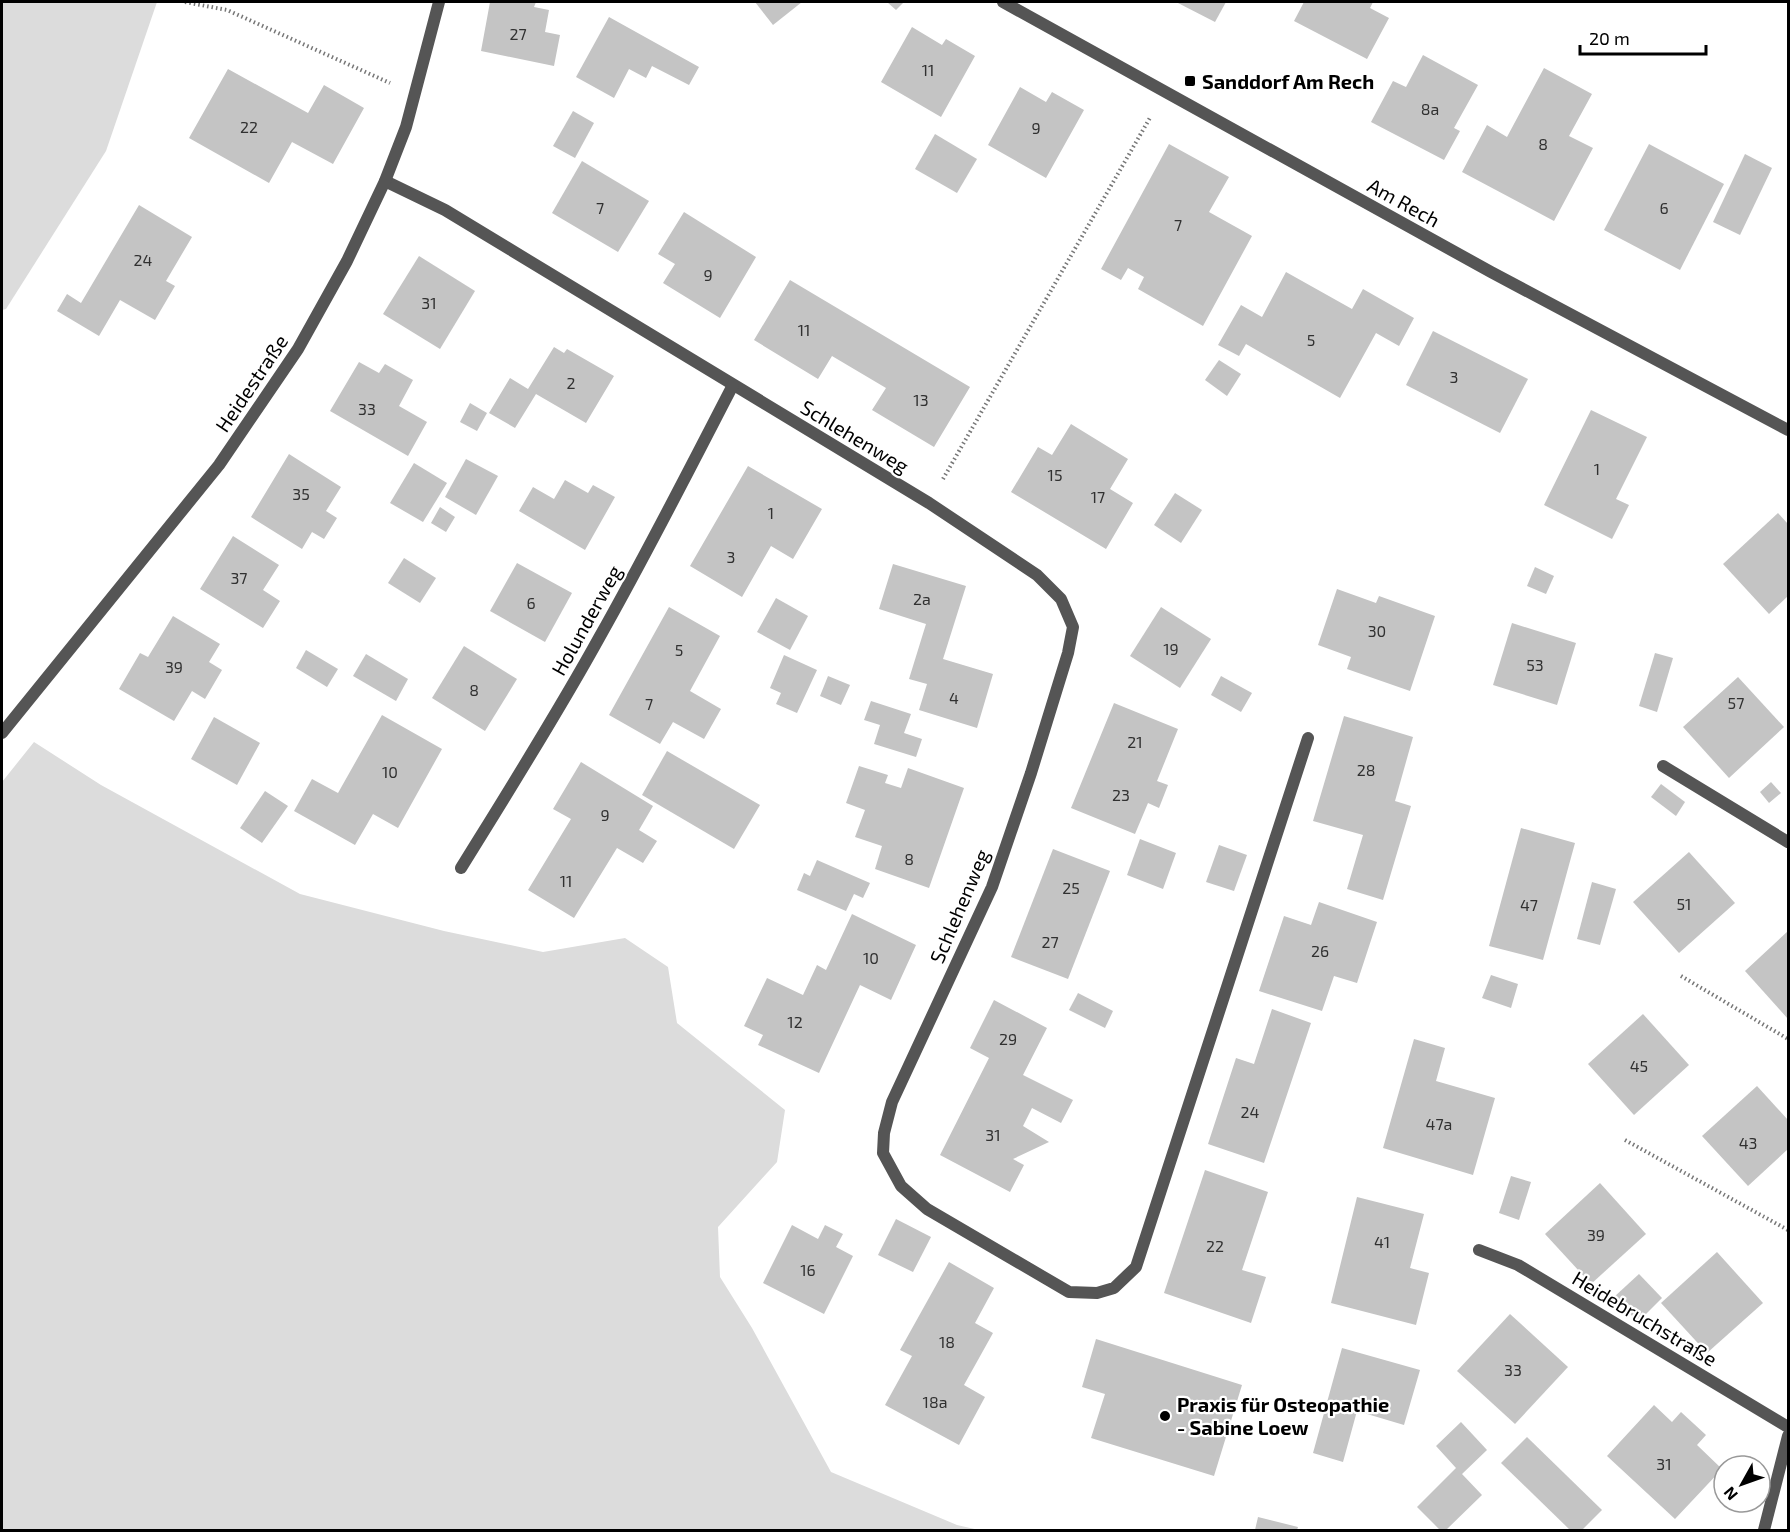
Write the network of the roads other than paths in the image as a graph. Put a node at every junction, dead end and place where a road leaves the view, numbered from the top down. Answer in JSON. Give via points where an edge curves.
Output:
{"nodes":[{"id":1,"x":439,"y":2,"type":"edge"},
{"id":2,"x":1003,"y":2,"type":"edge"},
{"id":3,"x":385,"y":181,"type":"junction"},
{"id":4,"x":733,"y":385,"type":"junction"},
{"id":5,"x":1788,"y":430,"type":"edge"},
{"id":6,"x":2,"y":734,"type":"edge"},
{"id":7,"x":1308,"y":738,"type":"dead end"},
{"id":8,"x":1663,"y":766,"type":"dead end"},
{"id":9,"x":1788,"y":842,"type":"edge"},
{"id":10,"x":461,"y":868,"type":"dead end"},
{"id":11,"x":1479,"y":1250,"type":"dead end"},
{"id":12,"x":1788,"y":1426,"type":"edge"},
{"id":13,"x":1788,"y":1436,"type":"edge"},
{"id":14,"x":1764,"y":1530,"type":"edge"}],
"edges":[{"from":1,"to":3,"type":"street","name":"Heidestraße","via":[[416,94]]},
{"from":2,"to":5,"type":"street","name":"Am Rech","via":[[1491,272]]},
{"from":3,"to":4,"type":"street","name":"Schlehenweg","via":[[445,210]]},
{"from":3,"to":6,"type":"street","name":"Heidestraße","via":[[347,261],[298,349],[219,465]]},
{"from":4,"to":7,"type":"street","name":"Schlehenweg","via":[[929,503],[1037,575],[1061,599],[1073,627],[1038,751],[992,887],[892,1102],[884,1133],[884,1153],[901,1186],[927,1209],[1069,1292],[1097,1293],[1114,1288],[1136,1267]]},
{"from":4,"to":10,"type":"street","name":"Holunderweg","via":[[598,640]]},
{"from":8,"to":9,"type":"street"},
{"from":11,"to":12,"type":"street","name":"Heidebruchstraße","via":[[1518,1265]]},
{"from":13,"to":14,"type":"street"}]}
